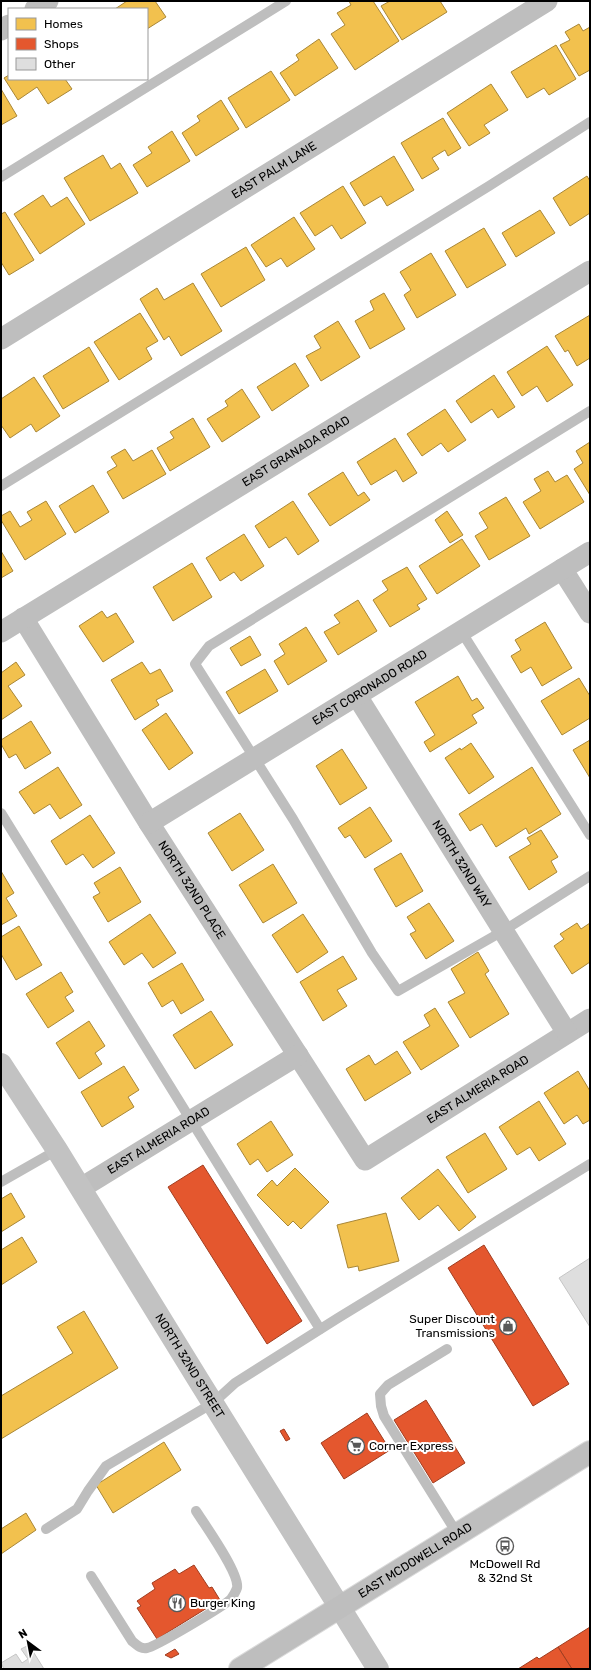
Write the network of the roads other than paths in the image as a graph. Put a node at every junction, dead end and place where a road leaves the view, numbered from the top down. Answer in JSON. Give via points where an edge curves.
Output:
{"nodes":[{"id":1,"x":48,"y":1,"type":"edge"},
{"id":2,"x":286,"y":1,"type":"edge"},
{"id":3,"x":547,"y":1,"type":"edge"},
{"id":4,"x":37,"y":8,"type":"edge"},
{"id":5,"x":590,"y":122,"type":"edge"},
{"id":6,"x":1,"y":177,"type":"edge"},
{"id":7,"x":590,"y":271,"type":"edge"},
{"id":8,"x":1,"y":339,"type":"edge"},
{"id":9,"x":590,"y":411,"type":"edge"},
{"id":10,"x":1,"y":486,"type":"edge"},
{"id":11,"x":590,"y":552,"type":"edge"},
{"id":12,"x":562,"y":569,"type":"junction"},
{"id":13,"x":590,"y":613,"type":"edge"},
{"id":14,"x":23,"y":618,"type":"junction"},
{"id":15,"x":461,"y":631,"type":"junction"},
{"id":16,"x":1,"y":632,"type":"edge"},
{"id":17,"x":357,"y":696,"type":"junction"},
{"id":18,"x":255,"y":758,"type":"junction"},
{"id":19,"x":1,"y":813,"type":"edge"},
{"id":20,"x":149,"y":823,"type":"junction"},
{"id":21,"x":590,"y":836,"type":"edge"},
{"id":22,"x":590,"y":876,"type":"edge"},
{"id":23,"x":504,"y":931,"type":"junction"},
{"id":24,"x":590,"y":1019,"type":"edge"},
{"id":25,"x":567,"y":1033,"type":"junction"},
{"id":26,"x":298,"y":1055,"type":"junction"},
{"id":27,"x":5,"y":1077,"type":"edge"},
{"id":28,"x":190,"y":1121,"type":"junction"},
{"id":29,"x":57,"y":1150,"type":"junction"},
{"id":30,"x":365,"y":1160,"type":"joint"},
{"id":31,"x":590,"y":1164,"type":"edge"},
{"id":32,"x":1,"y":1182,"type":"edge"},
{"id":33,"x":81,"y":1188,"type":"junction"},
{"id":34,"x":320,"y":1329,"type":"junction"},
{"id":35,"x":447,"y":1349,"type":"dead end"},
{"id":36,"x":213,"y":1404,"type":"junction"},
{"id":37,"x":590,"y":1452,"type":"edge"},
{"id":38,"x":196,"y":1511,"type":"dead end"},
{"id":39,"x":46,"y":1528,"type":"dead end"},
{"id":40,"x":458,"y":1535,"type":"junction"},
{"id":41,"x":92,"y":1576,"type":"dead end"},
{"id":42,"x":340,"y":1607,"type":"junction"},
{"id":43,"x":240,"y":1669,"type":"edge"},
{"id":44,"x":378,"y":1669,"type":"edge"}],
"edges":[{"from":1,"to":4,"type":"street"},
{"from":2,"to":6,"type":"lane"},
{"from":3,"to":8,"type":"street","name":"EAST PALM LANE"},
{"from":5,"to":10,"type":"lane"},
{"from":7,"to":14,"type":"street","name":"EAST GRANADA ROAD"},
{"from":9,"to":18,"type":"lane","via":[[209,646],[195,664]]},
{"from":11,"to":12,"type":"street","name":"EAST CORONADO ROAD"},
{"from":12,"to":13,"type":"street"},
{"from":12,"to":15,"type":"street","name":"EAST CORONADO ROAD"},
{"from":14,"to":16,"type":"street","name":"EAST GRANADA ROAD"},
{"from":14,"to":20,"type":"street","name":"NORTH 32ND PLACE"},
{"from":15,"to":17,"type":"street","name":"EAST CORONADO ROAD"},
{"from":15,"to":21,"type":"lane"},
{"from":17,"to":18,"type":"street","name":"EAST CORONADO ROAD"},
{"from":17,"to":23,"type":"street","name":"NORTH 32ND WAY"},
{"from":18,"to":20,"type":"street","name":"EAST CORONADO ROAD"},
{"from":18,"to":23,"type":"lane","via":[[372,953],[398,991]]},
{"from":19,"to":28,"type":"lane"},
{"from":20,"to":26,"type":"street","name":"NORTH 32ND PLACE"},
{"from":22,"to":23,"type":"lane"},
{"from":23,"to":25,"type":"street","name":"NORTH 32ND WAY"},
{"from":24,"to":25,"type":"street","name":"EAST ALMERIA ROAD"},
{"from":25,"to":30,"type":"street","name":"EAST ALMERIA ROAD"},
{"from":26,"to":28,"type":"street","name":"EAST ALMERIA ROAD"},
{"from":26,"to":30,"type":"street","name":"NORTH 32ND PLACE"},
{"from":27,"to":29,"type":"main road","name":"NORTH 32ND STREET"},
{"from":28,"to":33,"type":"street","name":"EAST ALMERIA ROAD"},
{"from":28,"to":34,"type":"lane"},
{"from":29,"to":32,"type":"lane"},
{"from":29,"to":33,"type":"main road","name":"NORTH 32ND STREET"},
{"from":31,"to":34,"type":"lane"},
{"from":33,"to":36,"type":"main road","name":"NORTH 32ND STREET"},
{"from":34,"to":36,"type":"lane","via":[[234,1383]]},
{"from":35,"to":40,"type":"lane","via":[[388,1385],[380,1394],[384,1416]]},
{"from":36,"to":39,"type":"lane","via":[[106,1466],[77,1509]]},
{"from":36,"to":42,"type":"main road","name":"NORTH 32ND STREET"},
{"from":37,"to":40,"type":"main road","name":"EAST MCDOWELL ROAD"},
{"from":38,"to":41,"type":"lane","via":[[237,1580],[237,1588],[232,1598],[222,1606],[164,1641],[148,1648],[139,1647],[132,1641]]},
{"from":40,"to":42,"type":"main road","name":"EAST MCDOWELL ROAD"},
{"from":42,"to":43,"type":"main road","name":"EAST MCDOWELL ROAD"},
{"from":42,"to":44,"type":"main road","name":"NORTH 32ND STREET"}]}
